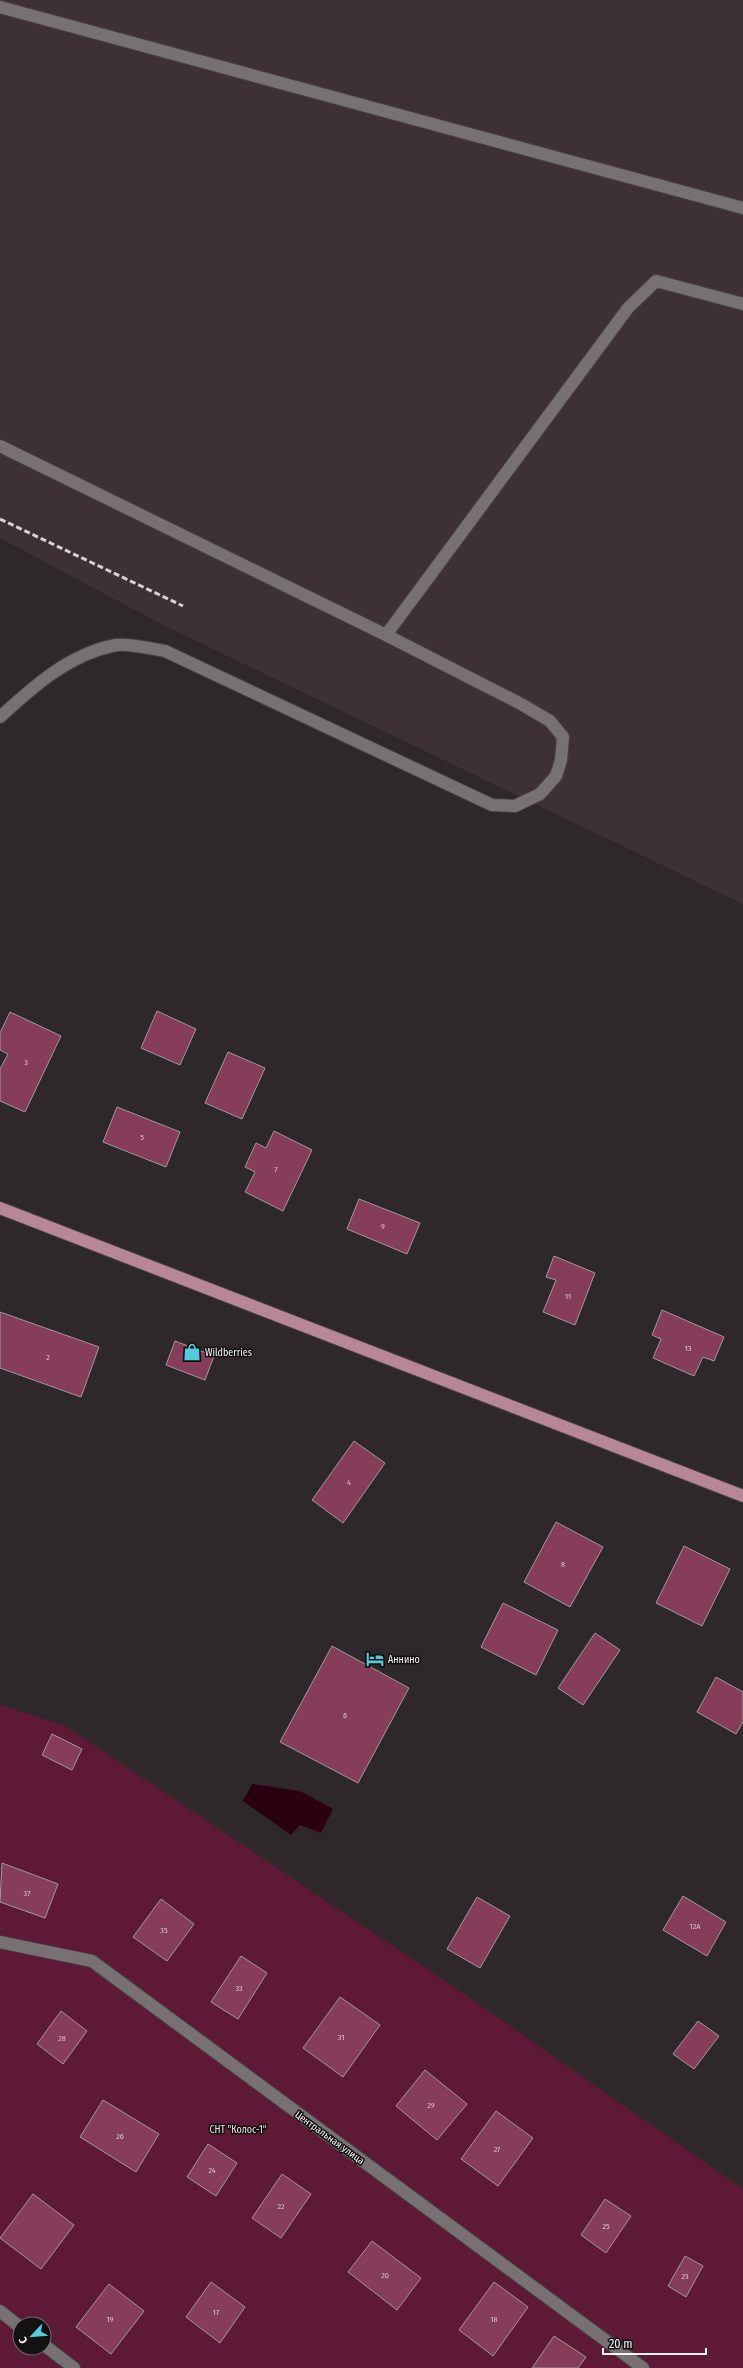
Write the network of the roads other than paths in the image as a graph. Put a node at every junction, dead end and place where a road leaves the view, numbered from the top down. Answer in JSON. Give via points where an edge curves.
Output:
{"nodes":[{"id":1,"x":0,"y":7,"type":"edge"},
{"id":2,"x":743,"y":208,"type":"edge"},
{"id":3,"x":743,"y":304,"type":"edge"},
{"id":4,"x":0,"y":446,"type":"edge"},
{"id":5,"x":386,"y":635,"type":"junction"},
{"id":6,"x":0,"y":717,"type":"edge"},
{"id":7,"x":0,"y":1208,"type":"edge"},
{"id":8,"x":743,"y":1496,"type":"edge"},
{"id":9,"x":0,"y":1942,"type":"edge"},
{"id":10,"x":0,"y":2311,"type":"edge"},
{"id":11,"x":12,"y":2320,"type":"edge"},
{"id":12,"x":52,"y":2351,"type":"edge"},
{"id":13,"x":74,"y":2368,"type":"edge"},
{"id":14,"x":643,"y":2368,"type":"edge"}],
"edges":[{"from":1,"to":2,"type":"street"},
{"from":3,"to":5,"type":"street","via":[[656,281],[628,308]]},
{"from":4,"to":5,"type":"street"},
{"from":5,"to":6,"type":"street","via":[[550,721],[563,737],[561,760],[556,776],[540,794],[515,806],[492,805],[165,651],[117,644],[69,661],[30,690]]},
{"from":7,"to":8,"type":"main road"},
{"from":9,"to":14,"type":"street","name":"Центральная улица","via":[[92,1961]]},
{"from":10,"to":11,"type":"street"},
{"from":12,"to":13,"type":"street"}]}
